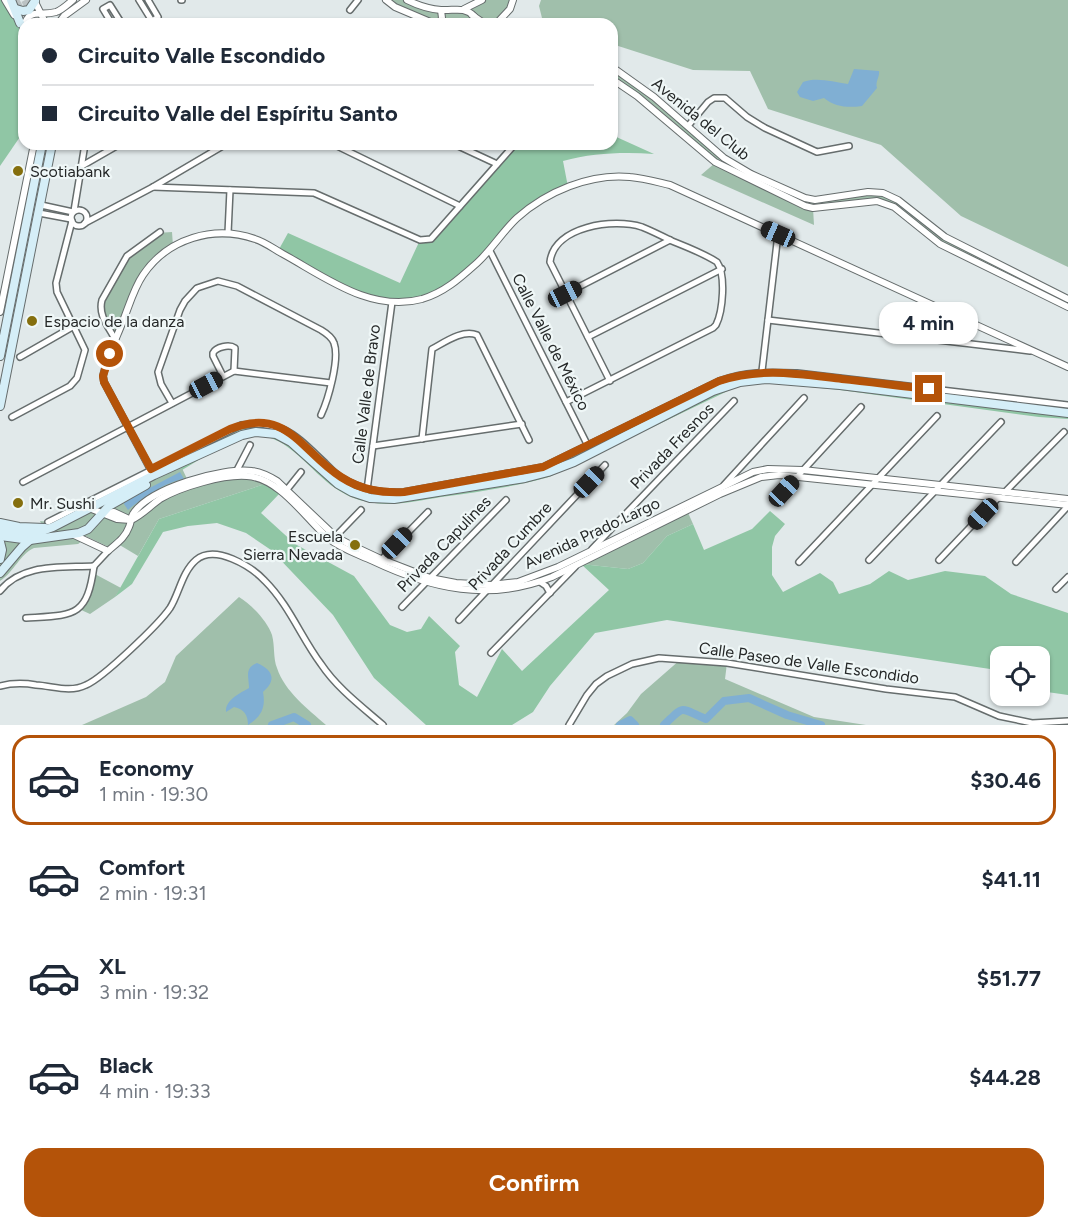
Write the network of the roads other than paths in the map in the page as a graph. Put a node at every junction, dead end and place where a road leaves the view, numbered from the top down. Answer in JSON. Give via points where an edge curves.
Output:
{"nodes":[{"id":1,"x":5,"y":0,"type":"edge"},
{"id":2,"x":11,"y":0,"type":"edge"},
{"id":3,"x":73,"y":0,"type":"edge"},
{"id":4,"x":87,"y":0,"type":"edge"},
{"id":5,"x":102,"y":0,"type":"edge"},
{"id":6,"x":139,"y":0,"type":"edge"},
{"id":7,"x":148,"y":0,"type":"edge"},
{"id":8,"x":358,"y":0,"type":"edge"},
{"id":9,"x":386,"y":0,"type":"edge"},
{"id":10,"x":407,"y":0,"type":"edge"},
{"id":11,"x":482,"y":0,"type":"edge"},
{"id":12,"x":513,"y":0,"type":"edge"},
{"id":13,"x":34,"y":1,"type":"edge"},
{"id":14,"x":107,"y":7,"type":"junction"},
{"id":15,"x":16,"y":9,"type":"junction"},
{"id":16,"x":350,"y":9,"type":"dead end"},
{"id":17,"x":465,"y":9,"type":"junction"},
{"id":18,"x":441,"y":10,"type":"junction"},
{"id":19,"x":40,"y":13,"type":"junction"},
{"id":20,"x":504,"y":16,"type":"edge"},
{"id":21,"x":19,"y":18,"type":"edge"},
{"id":22,"x":26,"y":18,"type":"edge"},
{"id":23,"x":43,"y":18,"type":"edge"},
{"id":24,"x":62,"y":18,"type":"edge"},
{"id":25,"x":109,"y":18,"type":"edge"},
{"id":26,"x":118,"y":18,"type":"edge"},
{"id":27,"x":150,"y":18,"type":"edge"},
{"id":28,"x":156,"y":18,"type":"edge"},
{"id":29,"x":422,"y":18,"type":"edge"},
{"id":30,"x":442,"y":18,"type":"edge"},
{"id":31,"x":477,"y":18,"type":"edge"},
{"id":32,"x":18,"y":21,"type":"edge"},
{"id":33,"x":618,"y":71,"type":"edge"},
{"id":34,"x":618,"y":83,"type":"edge"},
{"id":35,"x":688,"y":126,"type":"junction"},
{"id":36,"x":849,"y":146,"type":"dead end"},
{"id":37,"x":39,"y":150,"type":"edge"},
{"id":38,"x":39,"y":150,"type":"edge"},
{"id":39,"x":51,"y":150,"type":"edge"},
{"id":40,"x":84,"y":150,"type":"edge"},
{"id":41,"x":110,"y":150,"type":"edge"},
{"id":42,"x":216,"y":150,"type":"edge"},
{"id":43,"x":345,"y":150,"type":"edge"},
{"id":44,"x":467,"y":150,"type":"edge"},
{"id":45,"x":510,"y":150,"type":"edge"},
{"id":46,"x":497,"y":164,"type":"junction"},
{"id":47,"x":80,"y":167,"type":"junction"},
{"id":48,"x":153,"y":187,"type":"junction"},
{"id":49,"x":230,"y":190,"type":"junction"},
{"id":50,"x":796,"y":198,"type":"junction"},
{"id":51,"x":460,"y":206,"type":"junction"},
{"id":52,"x":40,"y":209,"type":"junction"},
{"id":53,"x":75,"y":215,"type":"junction"},
{"id":54,"x":97,"y":217,"type":"junction"},
{"id":55,"x":83,"y":224,"type":"junction"},
{"id":56,"x":160,"y":232,"type":"dead end"},
{"id":57,"x":68,"y":233,"type":"junction"},
{"id":58,"x":228,"y":233,"type":"junction"},
{"id":59,"x":778,"y":234,"type":"junction"},
{"id":60,"x":670,"y":240,"type":"junction"},
{"id":61,"x":490,"y":251,"type":"junction"},
{"id":62,"x":722,"y":269,"type":"junction"},
{"id":63,"x":565,"y":294,"type":"junction"},
{"id":64,"x":1068,"y":298,"type":"edge"},
{"id":65,"x":392,"y":302,"type":"junction"},
{"id":66,"x":1068,"y":306,"type":"edge"},
{"id":67,"x":0,"y":312,"type":"edge"},
{"id":68,"x":768,"y":320,"type":"junction"},
{"id":69,"x":74,"y":326,"type":"junction"},
{"id":70,"x":996,"y":334,"type":"junction"},
{"id":71,"x":588,"y":337,"type":"junction"},
{"id":72,"x":116,"y":339,"type":"junction"},
{"id":73,"x":992,"y":347,"type":"junction"},
{"id":74,"x":1032,"y":352,"type":"junction"},
{"id":75,"x":0,"y":356,"type":"edge"},
{"id":76,"x":20,"y":357,"type":"dead end"},
{"id":77,"x":1068,"y":367,"type":"edge"},
{"id":78,"x":234,"y":371,"type":"junction"},
{"id":79,"x":762,"y":371,"type":"junction"},
{"id":80,"x":223,"y":376,"type":"junction"},
{"id":81,"x":610,"y":381,"type":"junction"},
{"id":82,"x":331,"y":383,"type":"junction"},
{"id":83,"x":804,"y":398,"type":"dead end"},
{"id":84,"x":734,"y":401,"type":"dead end"},
{"id":85,"x":566,"y":402,"type":"junction"},
{"id":86,"x":172,"y":403,"type":"junction"},
{"id":87,"x":1068,"y":405,"type":"edge"},
{"id":88,"x":0,"y":406,"type":"edge"},
{"id":89,"x":861,"y":407,"type":"dead end"},
{"id":90,"x":1068,"y":413,"type":"edge"},
{"id":91,"x":321,"y":415,"type":"dead end"},
{"id":92,"x":937,"y":416,"type":"dead end"},
{"id":93,"x":12,"y":417,"type":"dead end"},
{"id":94,"x":1001,"y":422,"type":"dead end"},
{"id":95,"x":522,"y":424,"type":"junction"},
{"id":96,"x":128,"y":427,"type":"junction"},
{"id":97,"x":1064,"y":432,"type":"dead end"},
{"id":98,"x":422,"y":439,"type":"junction"},
{"id":99,"x":530,"y":440,"type":"dead end"},
{"id":100,"x":250,"y":445,"type":"dead end"},
{"id":101,"x":373,"y":446,"type":"junction"},
{"id":102,"x":588,"y":446,"type":"junction"},
{"id":103,"x":180,"y":464,"type":"junction"},
{"id":104,"x":605,"y":465,"type":"dead end"},
{"id":105,"x":237,"y":470,"type":"junction"},
{"id":106,"x":803,"y":470,"type":"junction"},
{"id":107,"x":301,"y":472,"type":"dead end"},
{"id":108,"x":153,"y":473,"type":"junction"},
{"id":109,"x":227,"y":476,"type":"junction"},
{"id":110,"x":796,"y":477,"type":"junction"},
{"id":111,"x":877,"y":478,"type":"junction"},
{"id":112,"x":23,"y":482,"type":"dead end"},
{"id":113,"x":723,"y":485,"type":"junction"},
{"id":114,"x":870,"y":485,"type":"junction"},
{"id":115,"x":941,"y":485,"type":"junction"},
{"id":116,"x":368,"y":489,"type":"junction"},
{"id":117,"x":784,"y":491,"type":"dead end"},
{"id":118,"x":934,"y":491,"type":"junction"},
{"id":119,"x":285,"y":492,"type":"junction"},
{"id":120,"x":1004,"y":493,"type":"junction"},
{"id":121,"x":720,"y":494,"type":"junction"},
{"id":122,"x":998,"y":498,"type":"junction"},
{"id":123,"x":1068,"y":499,"type":"edge"},
{"id":124,"x":506,"y":500,"type":"dead end"},
{"id":125,"x":1068,"y":505,"type":"edge"},
{"id":126,"x":89,"y":508,"type":"junction"},
{"id":127,"x":361,"y":510,"type":"dead end"},
{"id":128,"x":428,"y":512,"type":"dead end"},
{"id":129,"x":102,"y":513,"type":"junction"},
{"id":130,"x":131,"y":520,"type":"junction"},
{"id":131,"x":0,"y":523,"type":"edge"},
{"id":132,"x":50,"y":524,"type":"junction"},
{"id":133,"x":0,"y":530,"type":"edge"},
{"id":134,"x":611,"y":530,"type":"junction"},
{"id":135,"x":77,"y":534,"type":"junction"},
{"id":136,"x":0,"y":536,"type":"edge"},
{"id":137,"x":618,"y":537,"type":"junction"},
{"id":138,"x":334,"y":539,"type":"junction"},
{"id":139,"x":30,"y":540,"type":"junction"},
{"id":140,"x":0,"y":542,"type":"edge"},
{"id":141,"x":110,"y":549,"type":"junction"},
{"id":142,"x":587,"y":554,"type":"junction"},
{"id":143,"x":0,"y":559,"type":"edge"},
{"id":144,"x":869,"y":560,"type":"dead end"},
{"id":145,"x":380,"y":561,"type":"junction"},
{"id":146,"x":939,"y":561,"type":"dead end"},
{"id":147,"x":799,"y":562,"type":"dead end"},
{"id":148,"x":1016,"y":562,"type":"dead end"},
{"id":149,"x":579,"y":563,"type":"junction"},
{"id":150,"x":94,"y":566,"type":"junction"},
{"id":151,"x":0,"y":573,"type":"edge"},
{"id":152,"x":1068,"y":577,"type":"edge"},
{"id":153,"x":427,"y":580,"type":"junction"},
{"id":154,"x":540,"y":582,"type":"junction"},
{"id":155,"x":488,"y":588,"type":"junction"},
{"id":156,"x":1056,"y":590,"type":"dead end"},
{"id":157,"x":0,"y":591,"type":"edge"},
{"id":158,"x":550,"y":593,"type":"junction"},
{"id":159,"x":402,"y":607,"type":"dead end"},
{"id":160,"x":26,"y":618,"type":"dead end"},
{"id":161,"x":459,"y":620,"type":"dead end"},
{"id":162,"x":490,"y":653,"type":"dead end"},
{"id":163,"x":0,"y":686,"type":"edge"},
{"id":164,"x":1068,"y":721,"type":"edge"},
{"id":165,"x":383,"y":725,"type":"edge"},
{"id":166,"x":569,"y":725,"type":"edge"}],
"edges":[{"from":1,"to":32,"type":"street"},
{"from":2,"to":15,"type":"main road"},
{"from":3,"to":19,"type":"street","via":[[59,10]]},
{"from":4,"to":24,"type":"street"},
{"from":5,"to":14,"type":"street"},
{"from":6,"to":27,"type":"street"},
{"from":7,"to":28,"type":"street"},
{"from":8,"to":16,"type":"street"},
{"from":9,"to":29,"type":"street"},
{"from":10,"to":18,"type":"street"},
{"from":11,"to":17,"type":"street"},
{"from":12,"to":20,"type":"street"},
{"from":13,"to":15,"type":"main road","via":[[29,10]]},
{"from":13,"to":19,"type":"street"},
{"from":14,"to":25,"type":"street","via":[[104,9]]},
{"from":14,"to":26,"type":"street","via":[[110,5]]},
{"from":15,"to":21,"type":"main road"},
{"from":17,"to":18,"type":"street"},
{"from":17,"to":31,"type":"street"},
{"from":18,"to":30,"type":"street"},
{"from":19,"to":22,"type":"street"},
{"from":19,"to":23,"type":"street"},
{"from":33,"to":35,"type":"street","name":"Avenida del Club"},
{"from":34,"to":50,"type":"street","name":"Avenida del Club","via":[[715,162]]},
{"from":35,"to":36,"type":"street","via":[[708,102],[725,98],[765,128],[817,153]]},
{"from":35,"to":50,"type":"street","name":"Avenida del Club","via":[[724,158]]},
{"from":37,"to":67,"type":"street"},
{"from":38,"to":75,"type":"main road"},
{"from":39,"to":52,"type":"main road"},
{"from":40,"to":47,"type":"street"},
{"from":41,"to":47,"type":"street"},
{"from":42,"to":48,"type":"street"},
{"from":43,"to":51,"type":"street"},
{"from":44,"to":46,"type":"street"},
{"from":45,"to":46,"type":"street"},
{"from":46,"to":51,"type":"street"},
{"from":47,"to":53,"type":"street"},
{"from":48,"to":49,"type":"street"},
{"from":48,"to":54,"type":"street"},
{"from":49,"to":51,"type":"street","via":[[314,193],[420,240],[431,239]]},
{"from":49,"to":58,"type":"street"},
{"from":50,"to":64,"type":"street","name":"Avenida del Club","via":[[815,200],[883,193],[945,237]]},
{"from":50,"to":66,"type":"street","name":"Avenida del Club","via":[[813,208],[877,201],[894,207],[940,244]]},
{"from":52,"to":53,"type":"street"},
{"from":52,"to":88,"type":"main road"},
{"from":53,"to":54,"type":"street"},
{"from":53,"to":55,"type":"street"},
{"from":53,"to":55,"type":"street","via":[[76,225]]},
{"from":53,"to":57,"type":"street"},
{"from":54,"to":55,"type":"street"},
{"from":55,"to":57,"type":"street"},
{"from":56,"to":72,"type":"street","via":[[128,256],[102,300],[102,315]]},
{"from":57,"to":69,"type":"street","via":[[56,283]]},
{"from":58,"to":65,"type":"street","via":[[256,239],[358,295]]},
{"from":58,"to":72,"type":"street","via":[[187,239],[154,262],[142,276]]},
{"from":59,"to":61,"type":"street","via":[[670,185],[628,177],[568,186],[517,219]]},
{"from":59,"to":68,"type":"street"},
{"from":59,"to":70,"type":"street"},
{"from":60,"to":62,"type":"street","via":[[710,257]]},
{"from":60,"to":63,"type":"street"},
{"from":60,"to":63,"type":"street","via":[[641,227],[620,224],[578,230],[558,243],[551,254],[550,262]]},
{"from":61,"to":65,"type":"street","via":[[444,291],[414,301]]},
{"from":61,"to":85,"type":"street","name":"Calle Valle de México"},
{"from":62,"to":71,"type":"street"},
{"from":62,"to":81,"type":"street","via":[[716,325]]},
{"from":63,"to":71,"type":"street"},
{"from":65,"to":101,"type":"street","name":"Calle Valle de Bravo"},
{"from":68,"to":73,"type":"street"},
{"from":68,"to":79,"type":"street"},
{"from":69,"to":76,"type":"street"},
{"from":69,"to":93,"type":"street","via":[[85,350],[74,383]]},
{"from":70,"to":73,"type":"street"},
{"from":70,"to":74,"type":"street"},
{"from":71,"to":81,"type":"street"},
{"from":72,"to":96,"type":"street","via":[[103,376]]},
{"from":73,"to":74,"type":"street"},
{"from":74,"to":77,"type":"street"},
{"from":78,"to":80,"type":"street"},
{"from":78,"to":80,"type":"street","via":[[235,348],[216,349],[213,356]]},
{"from":78,"to":82,"type":"street"},
{"from":79,"to":87,"type":"street"},
{"from":79,"to":102,"type":"street","via":[[719,381]]},
{"from":80,"to":86,"type":"street"},
{"from":81,"to":85,"type":"street"},
{"from":82,"to":86,"type":"street","via":[[336,350],[332,338],[237,286],[218,282],[191,293],[172,331],[158,372]]},
{"from":82,"to":91,"type":"street"},
{"from":83,"to":113,"type":"street"},
{"from":84,"to":134,"type":"street","name":"Privada Fresnos"},
{"from":85,"to":102,"type":"street","name":"Calle Valle de México"},
{"from":86,"to":96,"type":"street"},
{"from":89,"to":106,"type":"street"},
{"from":90,"to":103,"type":"main road","via":[[767,379],[713,391],[548,472],[394,499],[370,498],[345,488],[276,434],[242,435]]},
{"from":92,"to":111,"type":"street"},
{"from":94,"to":115,"type":"street"},
{"from":95,"to":98,"type":"street"},
{"from":95,"to":98,"type":"street","via":[[477,335],[471,332],[432,349]]},
{"from":95,"to":99,"type":"street"},
{"from":96,"to":108,"type":"street"},
{"from":96,"to":112,"type":"street"},
{"from":97,"to":120,"type":"street"},
{"from":98,"to":101,"type":"street"},
{"from":100,"to":105,"type":"street"},
{"from":101,"to":116,"type":"street","name":"Calle Valle de Bravo"},
{"from":102,"to":116,"type":"street","via":[[526,471],[404,492]]},
{"from":103,"to":108,"type":"main road"},
{"from":103,"to":129,"type":"main road"},
{"from":104,"to":155,"type":"street","name":"Privada Cumbre"},
{"from":105,"to":109,"type":"street","name":"Avenida Prado Largo"},
{"from":105,"to":119,"type":"street","name":"Avenida Prado Largo","via":[[267,475]]},
{"from":106,"to":110,"type":"street"},
{"from":106,"to":111,"type":"street","name":"Avenida Prado Largo"},
{"from":106,"to":113,"type":"street","name":"Avenida Prado Largo","via":[[768,469]]},
{"from":107,"to":119,"type":"street"},
{"from":108,"to":116,"type":"street","via":[[230,429],[257,423],[288,431],[340,477]]},
{"from":108,"to":126,"type":"main road"},
{"from":108,"to":132,"type":"street"},
{"from":109,"to":119,"type":"street","name":"Avenida Prado Largo","via":[[261,479]]},
{"from":109,"to":130,"type":"street","name":"Avenida Prado Largo","via":[[183,487]]},
{"from":110,"to":114,"type":"street","name":"Avenida Prado Largo"},
{"from":110,"to":117,"type":"street"},
{"from":110,"to":121,"type":"street","name":"Avenida Prado Largo","via":[[760,477]]},
{"from":111,"to":114,"type":"street"},
{"from":111,"to":115,"type":"street","name":"Avenida Prado Largo"},
{"from":113,"to":121,"type":"street"},
{"from":113,"to":137,"type":"street","name":"Avenida Prado Largo"},
{"from":114,"to":118,"type":"street","name":"Avenida Prado Largo"},
{"from":114,"to":147,"type":"street"},
{"from":115,"to":118,"type":"street"},
{"from":115,"to":120,"type":"street","name":"Avenida Prado Largo"},
{"from":118,"to":122,"type":"street","name":"Avenida Prado Largo"},
{"from":118,"to":144,"type":"street"},
{"from":119,"to":138,"type":"street","name":"Avenida Prado Largo"},
{"from":120,"to":123,"type":"street","name":"Avenida Prado Largo"},
{"from":121,"to":149,"type":"street","name":"Avenida Prado Largo"},
{"from":122,"to":125,"type":"street","name":"Avenida Prado Largo"},
{"from":122,"to":146,"type":"street"},
{"from":124,"to":153,"type":"street","name":"Privada Capulines"},
{"from":125,"to":148,"type":"street"},
{"from":126,"to":129,"type":"street"},
{"from":126,"to":132,"type":"main road"},
{"from":127,"to":138,"type":"street"},
{"from":128,"to":145,"type":"street"},
{"from":129,"to":130,"type":"street","via":[[114,512]]},
{"from":129,"to":135,"type":"main road","via":[[88,529]]},
{"from":130,"to":141,"type":"street","name":"Avenida Prado Largo","via":[[125,537]]},
{"from":131,"to":132,"type":"main road","via":[[19,527]]},
{"from":132,"to":133,"type":"main road","via":[[34,534]]},
{"from":134,"to":137,"type":"street"},
{"from":134,"to":142,"type":"street","name":"Privada Fresnos"},
{"from":135,"to":139,"type":"main road"},
{"from":135,"to":141,"type":"street"},
{"from":136,"to":139,"type":"main road"},
{"from":137,"to":142,"type":"street","name":"Avenida Prado Largo"},
{"from":138,"to":145,"type":"street","name":"Avenida Prado Largo"},
{"from":139,"to":151,"type":"main road"},
{"from":140,"to":143,"type":"main road"},
{"from":141,"to":150,"type":"street","name":"Avenida Prado Largo"},
{"from":142,"to":149,"type":"street","name":"Privada Fresnos"},
{"from":142,"to":155,"type":"street","name":"Avenida Prado Largo","via":[[532,578]]},
{"from":145,"to":153,"type":"street","name":"Avenida Prado Largo"},
{"from":149,"to":154,"type":"street","name":"Avenida Prado Largo"},
{"from":149,"to":158,"type":"street","name":"Privada Fresnos"},
{"from":150,"to":157,"type":"street","via":[[23,572]]},
{"from":150,"to":160,"type":"street","via":[[91,590],[79,609],[65,616]]},
{"from":152,"to":156,"type":"street"},
{"from":153,"to":155,"type":"street","name":"Avenida Prado Largo","via":[[453,589]]},
{"from":153,"to":159,"type":"street","name":"Privada Capulines"},
{"from":154,"to":155,"type":"street","name":"Avenida Prado Largo","via":[[504,590]]},
{"from":154,"to":158,"type":"street"},
{"from":155,"to":161,"type":"street","name":"Privada Cumbre"},
{"from":158,"to":162,"type":"street","name":"Privada Fresnos"},
{"from":163,"to":165,"type":"street","via":[[21,683],[74,689],[86,685],[159,622],[196,560],[207,554],[220,555],[250,568],[264,580],[290,612],[327,673]]},
{"from":164,"to":166,"type":"street","name":"Calle Paseo de Valle Escondido","via":[[1032,723],[999,716],[955,696],[727,663],[659,658],[632,664],[596,684]]}]}
